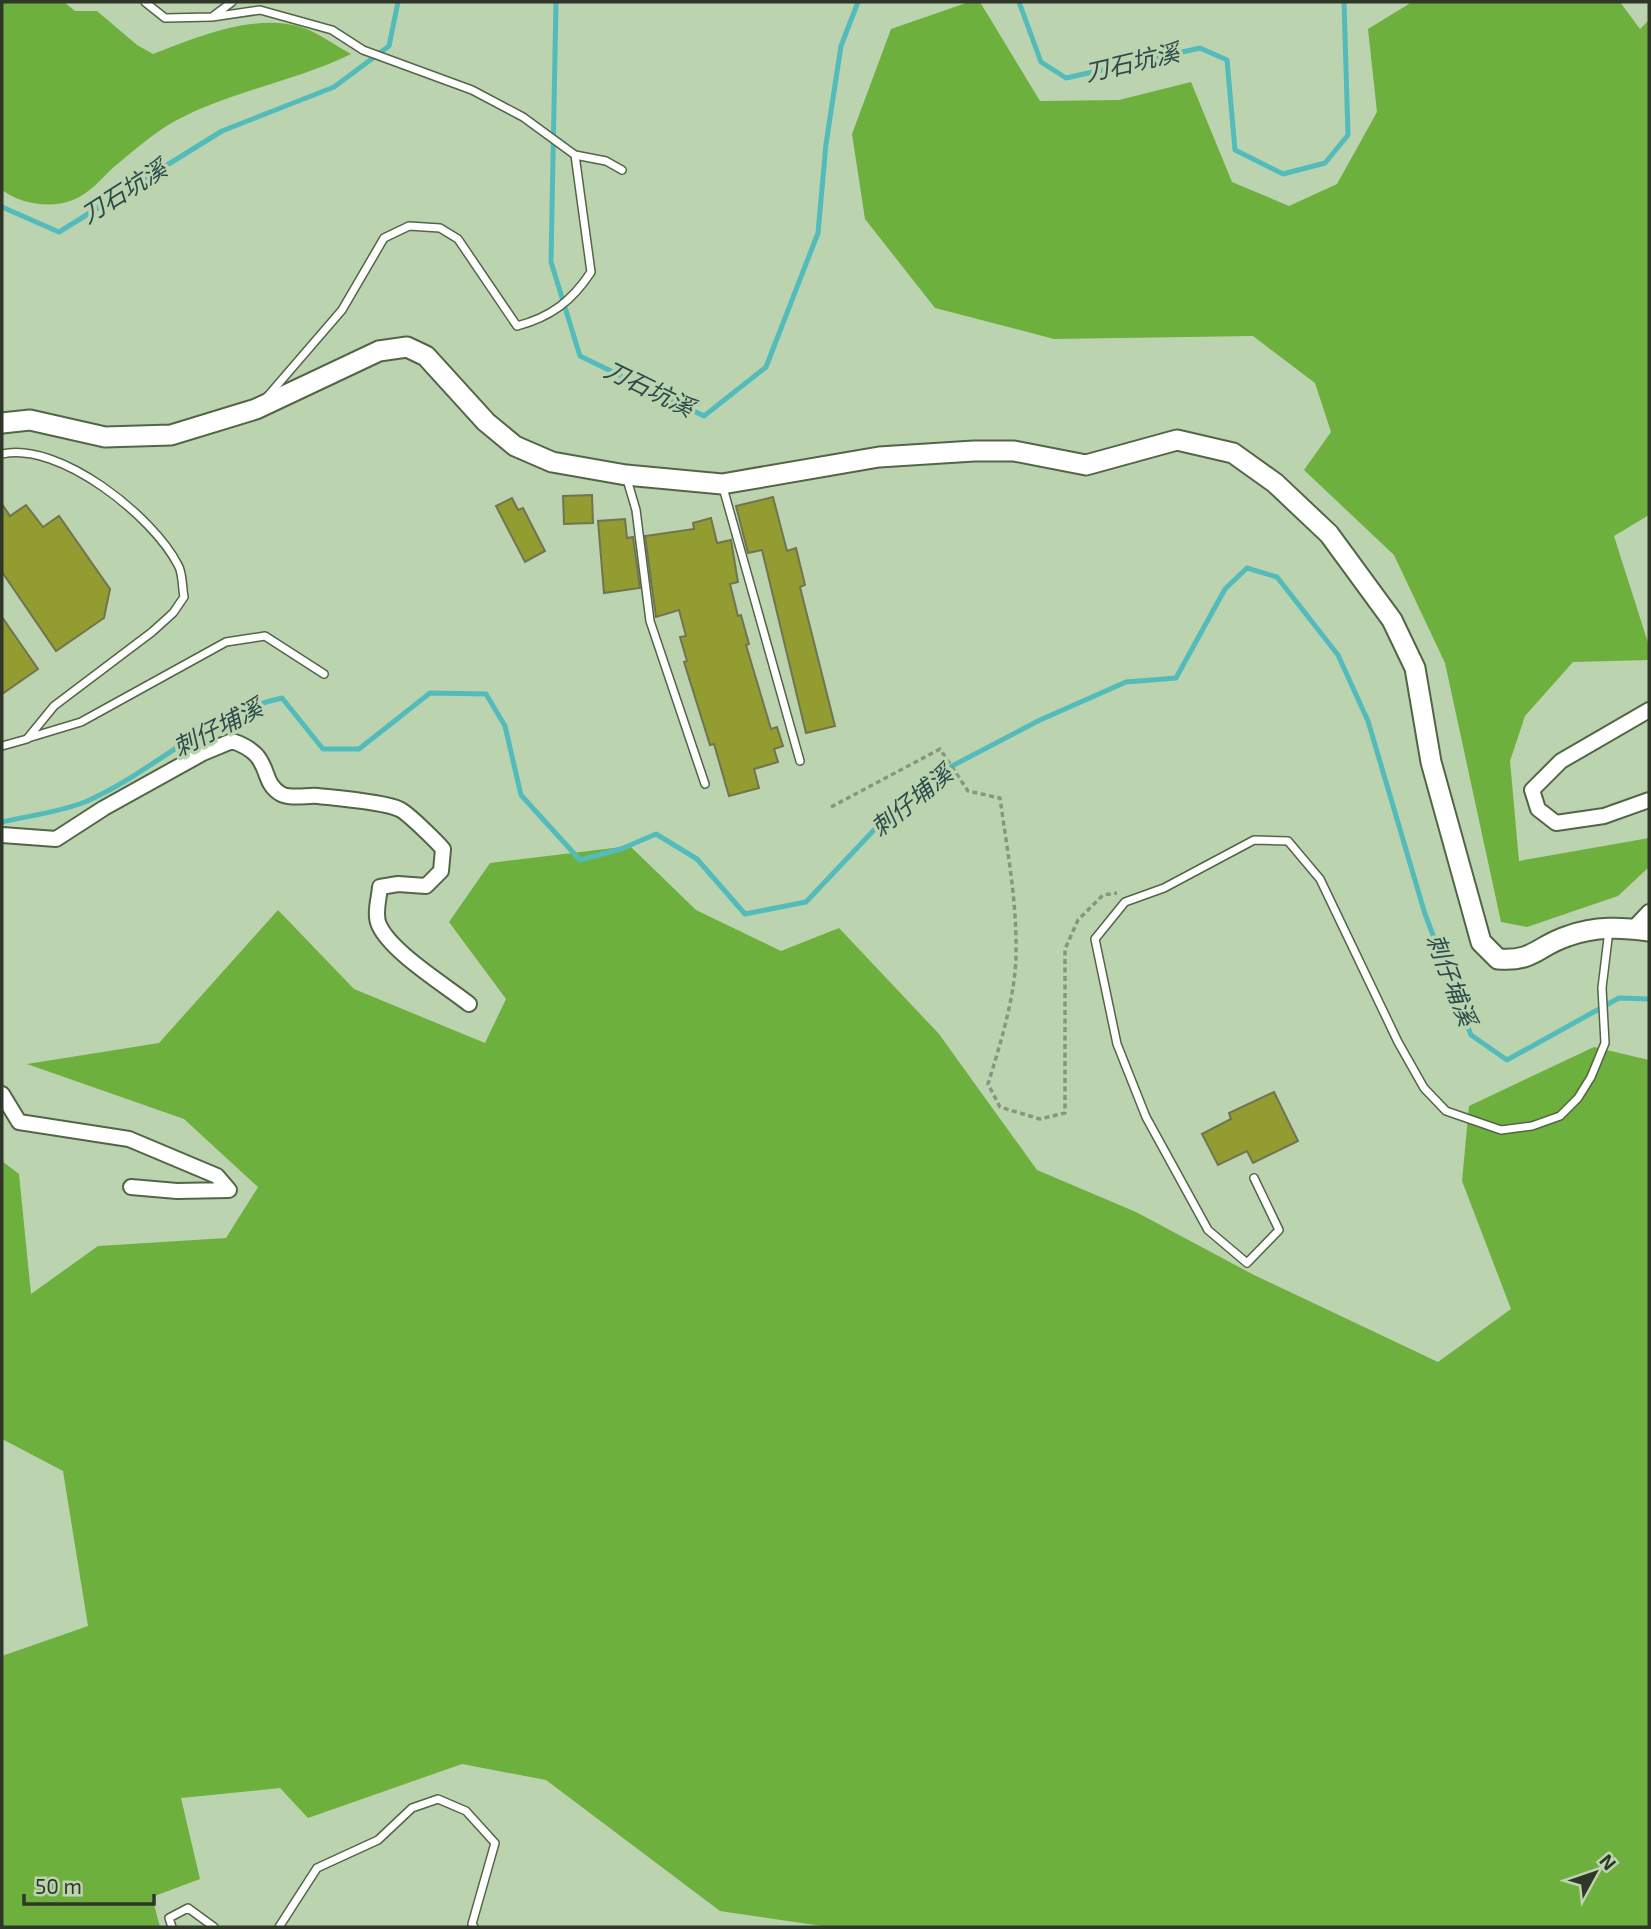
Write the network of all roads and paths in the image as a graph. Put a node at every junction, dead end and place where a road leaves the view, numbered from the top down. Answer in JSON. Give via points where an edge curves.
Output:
{"nodes":[{"id":1,"x":145,"y":2,"type":"edge"},
{"id":2,"x":232,"y":2,"type":"edge"},
{"id":3,"x":212,"y":17,"type":"junction"},
{"id":4,"x":575,"y":155,"type":"junction"},
{"id":5,"x":622,"y":170,"type":"dead end"},
{"id":6,"x":256,"y":409,"type":"junction"},
{"id":7,"x":2,"y":423,"type":"edge"},
{"id":8,"x":2,"y":454,"type":"edge"},
{"id":9,"x":626,"y":475,"type":"junction"},
{"id":10,"x":722,"y":484,"type":"junction"},
{"id":11,"x":324,"y":674,"type":"dead end"},
{"id":12,"x":1649,"y":710,"type":"edge"},
{"id":13,"x":27,"y":739,"type":"junction"},
{"id":14,"x":2,"y":746,"type":"edge"},
{"id":15,"x":800,"y":761,"type":"dead end"},
{"id":16,"x":705,"y":784,"type":"dead end"},
{"id":17,"x":1649,"y":800,"type":"edge"},
{"id":18,"x":831,"y":807,"type":"dead end"},
{"id":19,"x":2,"y":835,"type":"edge"},
{"id":20,"x":1125,"y":902,"type":"junction"},
{"id":21,"x":1649,"y":912,"type":"edge"},
{"id":22,"x":1609,"y":926,"type":"junction"},
{"id":23,"x":1641,"y":930,"type":"edge"},
{"id":24,"x":469,"y":1004,"type":"dead end"},
{"id":25,"x":2,"y":1094,"type":"edge"},
{"id":26,"x":1254,"y":1178,"type":"dead end"},
{"id":27,"x":131,"y":1187,"type":"dead end"},
{"id":28,"x":172,"y":1927,"type":"edge"},
{"id":29,"x":214,"y":1927,"type":"edge"},
{"id":30,"x":279,"y":1927,"type":"edge"},
{"id":31,"x":474,"y":1927,"type":"edge"}],
"edges":[{"from":1,"to":3,"type":"lane","via":[[165,18]]},
{"from":2,"to":3,"type":"lane"},
{"from":3,"to":4,"type":"lane","via":[[260,10],[332,30],[363,50],[472,90],[523,117]]},
{"from":4,"to":5,"type":"lane","via":[[606,161]]},
{"from":4,"to":6,"type":"lane","via":[[591,272],[574,298],[542,320],[517,326],[458,239],[440,228],[408,226],[384,238],[342,310]]},
{"from":6,"to":7,"type":"street","via":[[171,435],[105,437],[30,420]]},
{"from":6,"to":9,"type":"street","via":[[379,351],[407,347],[426,356],[486,422],[515,446],[552,462]]},
{"from":8,"to":13,"type":"lane","via":[[41,458],[88,476],[115,493],[149,525],[180,566],[184,597],[152,632],[54,706]]},
{"from":9,"to":10,"type":"street"},
{"from":9,"to":16,"type":"lane","via":[[636,510],[650,621]]},
{"from":10,"to":15,"type":"lane"},
{"from":10,"to":22,"type":"street","via":[[879,457],[933,453],[1014,451],[1087,465],[1177,440],[1233,453],[1275,483],[1329,534],[1392,620],[1415,668],[1431,762],[1481,942],[1497,959],[1519,961],[1567,936]]},
{"from":11,"to":13,"type":"lane","via":[[265,636],[226,642],[81,722]]},
{"from":12,"to":17,"type":"street","via":[[1561,761],[1532,790],[1538,809],[1556,823],[1604,816]]},
{"from":13,"to":14,"type":"lane"},
{"from":18,"to":20,"type":"path","via":[[940,748],[968,791],[1000,798],[1016,955],[1001,1041],[988,1084],[1000,1107],[1040,1119],[1065,1113],[1065,949],[1078,920],[1103,895],[1120,893]]},
{"from":19,"to":24,"type":"street","via":[[56,839],[203,753],[232,741],[251,747],[265,766],[270,784],[282,795],[401,809],[433,836],[443,849],[441,871],[426,886],[380,887],[376,913],[379,926],[397,947]]},
{"from":20,"to":22,"type":"lane","via":[[1164,888],[1254,840],[1288,841],[1320,879],[1424,1088],[1446,1111],[1501,1130],[1560,1116],[1578,1098],[1605,1044],[1602,988]]},
{"from":20,"to":26,"type":"lane","via":[[1095,939],[1117,1044],[1146,1117],[1208,1230],[1247,1263],[1279,1230]]},
{"from":21,"to":23,"type":"street"},
{"from":22,"to":23,"type":"street"},
{"from":25,"to":27,"type":"street","via":[[19,1122],[129,1139],[216,1176],[229,1191]]},
{"from":28,"to":29,"type":"lane","via":[[169,1918],[188,1908]]},
{"from":30,"to":31,"type":"lane","via":[[317,1868],[378,1840],[412,1808],[438,1799],[466,1811],[495,1843]]}]}
